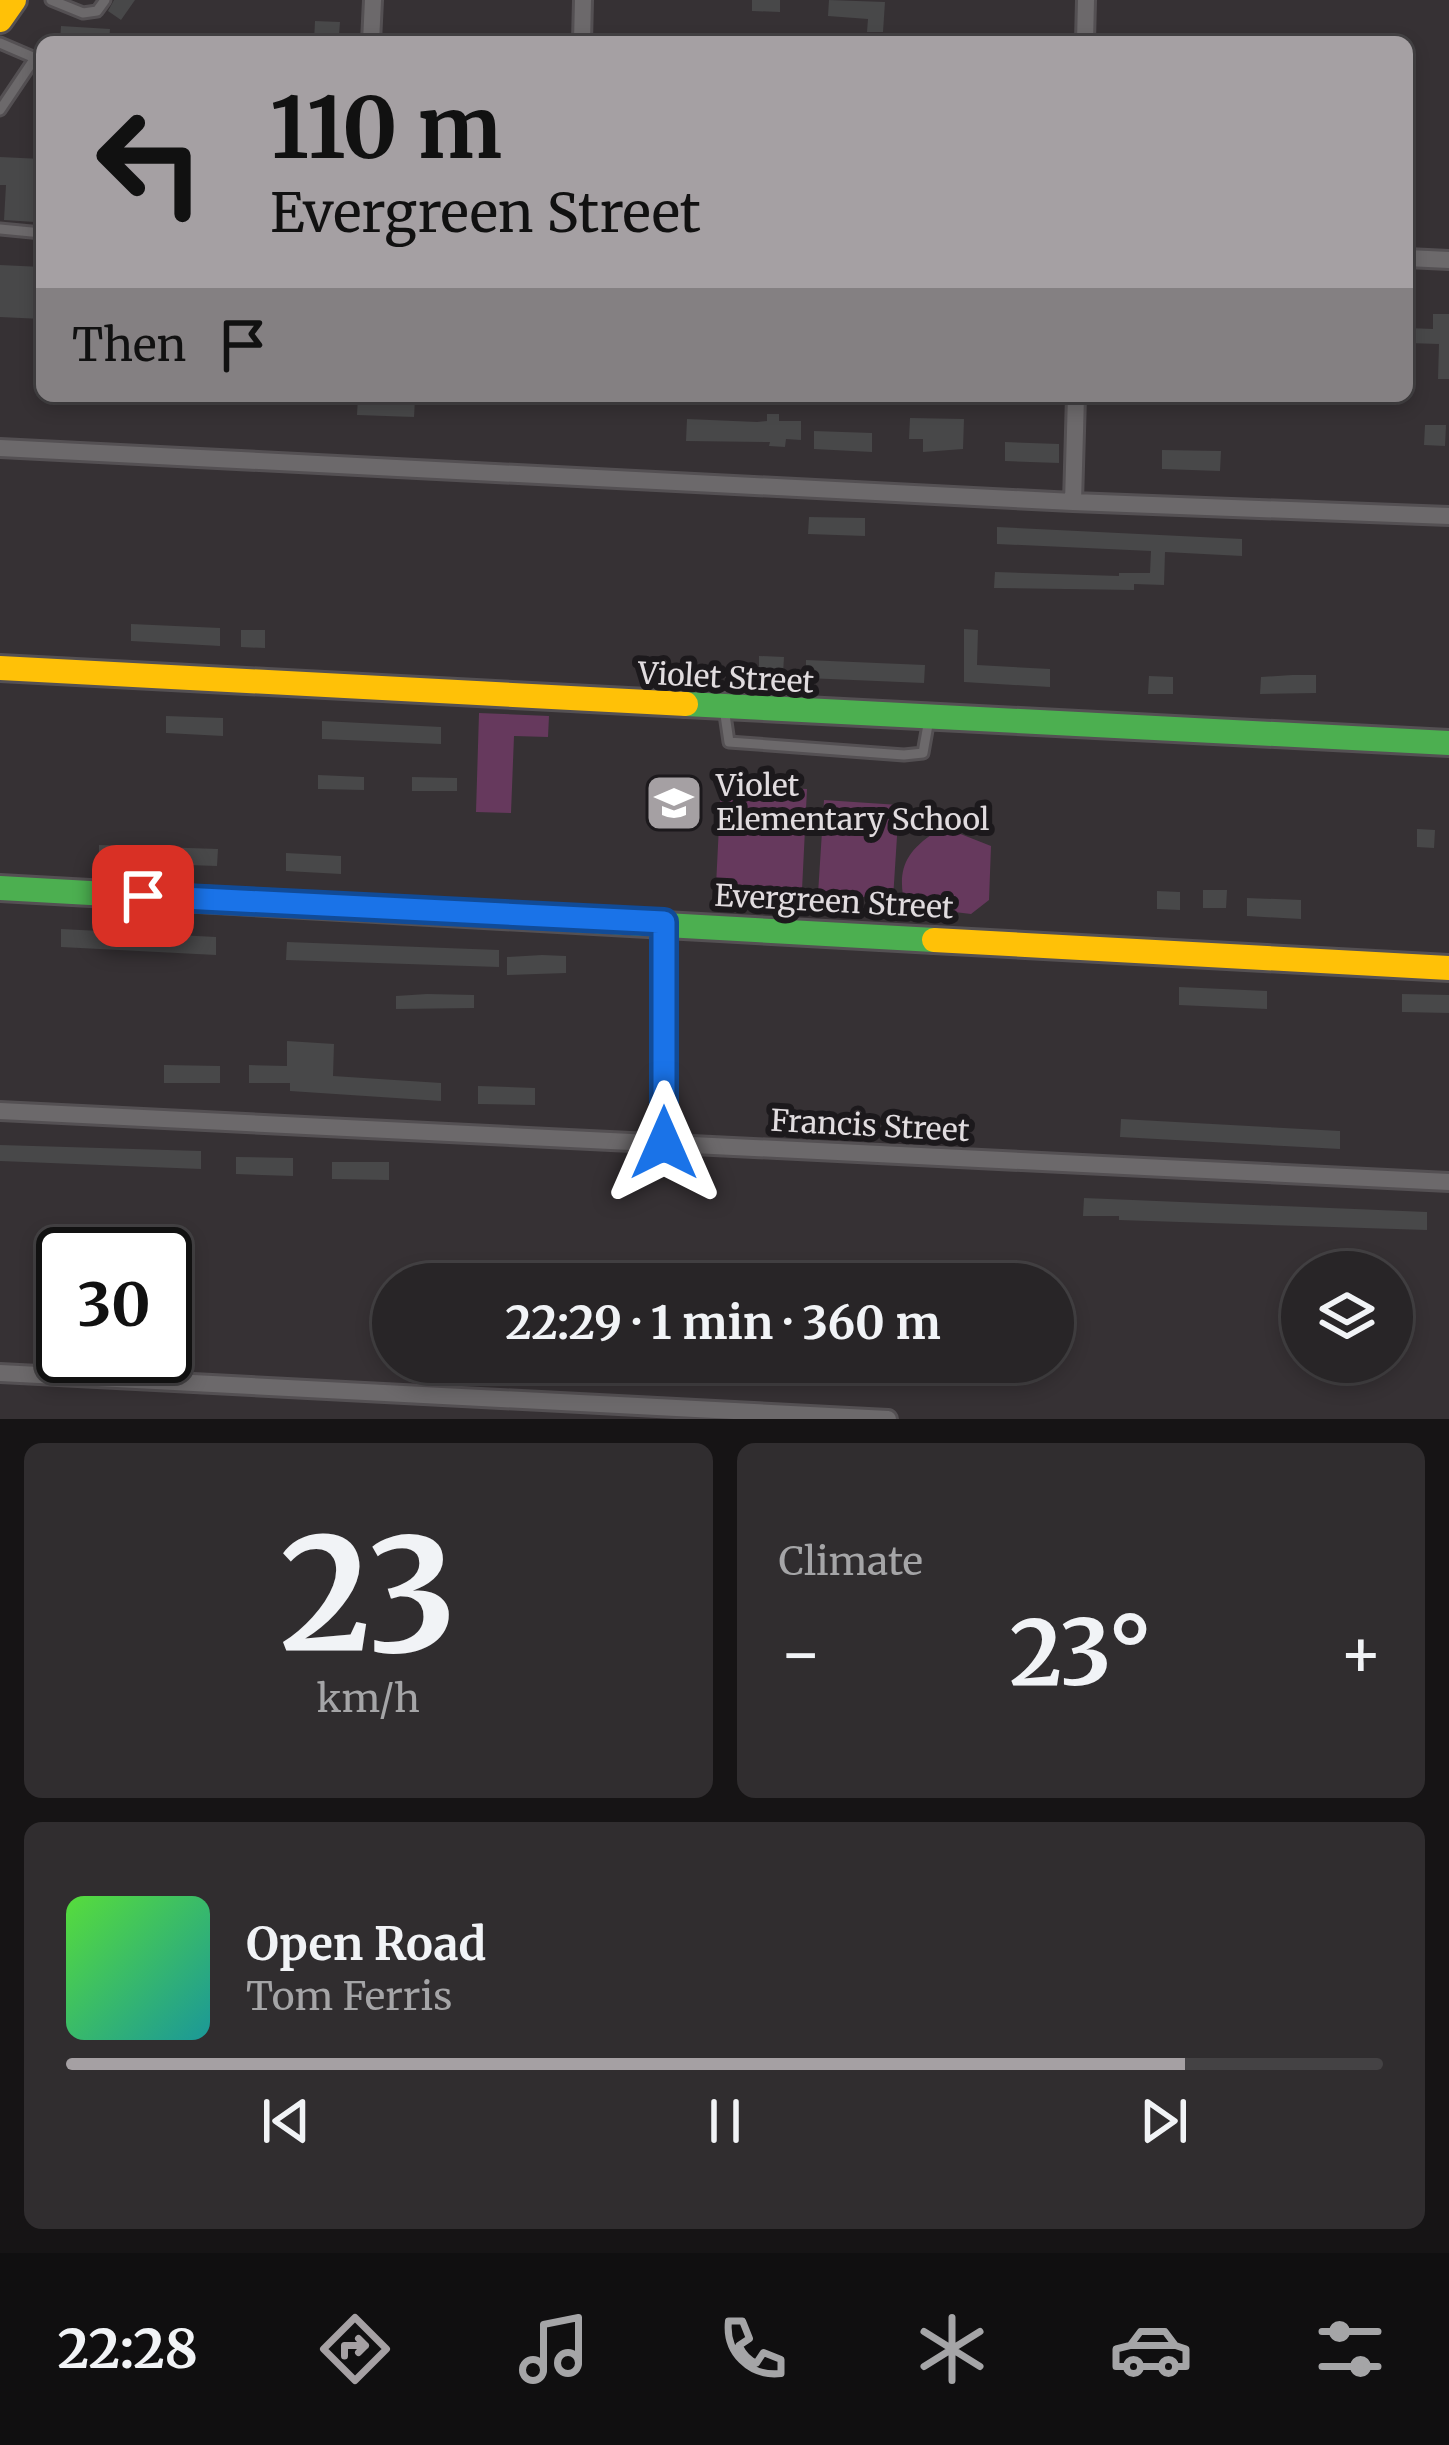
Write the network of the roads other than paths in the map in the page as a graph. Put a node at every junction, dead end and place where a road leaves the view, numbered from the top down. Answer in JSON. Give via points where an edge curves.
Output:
{"nodes":[{"id":1,"x":50,"y":0,"type":"edge"},
{"id":2,"x":105,"y":0,"type":"edge"},
{"id":3,"x":373,"y":0,"type":"edge"},
{"id":4,"x":584,"y":0,"type":"edge"},
{"id":5,"x":1086,"y":0,"type":"edge"},
{"id":6,"x":68,"y":4,"type":"edge"},
{"id":7,"x":371,"y":36,"type":"edge"},
{"id":8,"x":582,"y":36,"type":"edge"},
{"id":9,"x":1085,"y":36,"type":"edge"},
{"id":10,"x":0,"y":43,"type":"edge"},
{"id":11,"x":36,"y":57,"type":"edge"},
{"id":12,"x":36,"y":62,"type":"edge"},
{"id":13,"x":0,"y":110,"type":"edge"},
{"id":14,"x":0,"y":229,"type":"edge"},
{"id":15,"x":36,"y":232,"type":"edge"},
{"id":16,"x":1413,"y":259,"type":"edge"},
{"id":17,"x":1449,"y":260,"type":"edge"},
{"id":18,"x":1076,"y":402,"type":"edge"},
{"id":19,"x":0,"y":448,"type":"edge"},
{"id":20,"x":1073,"y":502,"type":"junction"},
{"id":21,"x":1449,"y":516,"type":"edge"},
{"id":22,"x":0,"y":668,"type":"edge"},
{"id":23,"x":724,"y":707,"type":"junction"},
{"id":24,"x":929,"y":719,"type":"junction"},
{"id":25,"x":1449,"y":743,"type":"edge"},
{"id":26,"x":0,"y":888,"type":"edge"},
{"id":27,"x":664,"y":922,"type":"junction"},
{"id":28,"x":1449,"y":968,"type":"edge"},
{"id":29,"x":0,"y":1111,"type":"edge"},
{"id":30,"x":664,"y":1143,"type":"junction"},
{"id":31,"x":1449,"y":1182,"type":"edge"},
{"id":32,"x":0,"y":1373,"type":"edge"},
{"id":33,"x":888,"y":1419,"type":"edge"}],
"edges":[{"from":1,"to":6,"type":"lane"},
{"from":2,"to":6,"type":"lane","via":[[82,13]]},
{"from":3,"to":7,"type":"street"},
{"from":4,"to":8,"type":"street"},
{"from":5,"to":9,"type":"street"},
{"from":10,"to":11,"type":"lane"},
{"from":12,"to":13,"type":"lane"},
{"from":14,"to":15,"type":"lane"},
{"from":16,"to":17,"type":"street"},
{"from":18,"to":20,"type":"street"},
{"from":19,"to":20,"type":"street"},
{"from":20,"to":21,"type":"street"},
{"from":22,"to":23,"type":"street","name":"Violet Street"},
{"from":23,"to":24,"type":"street","name":"Violet Street"},
{"from":23,"to":24,"type":"lane","via":[[729,742],[904,755],[923,753]]},
{"from":24,"to":25,"type":"street","name":"Violet Street"},
{"from":26,"to":27,"type":"street","name":"Evergreen Street"},
{"from":27,"to":28,"type":"street","name":"Evergreen Street"},
{"from":27,"to":30,"type":"street"},
{"from":29,"to":30,"type":"street","name":"Francis Street"},
{"from":30,"to":31,"type":"street","name":"Francis Street"},
{"from":32,"to":33,"type":"street"}]}
